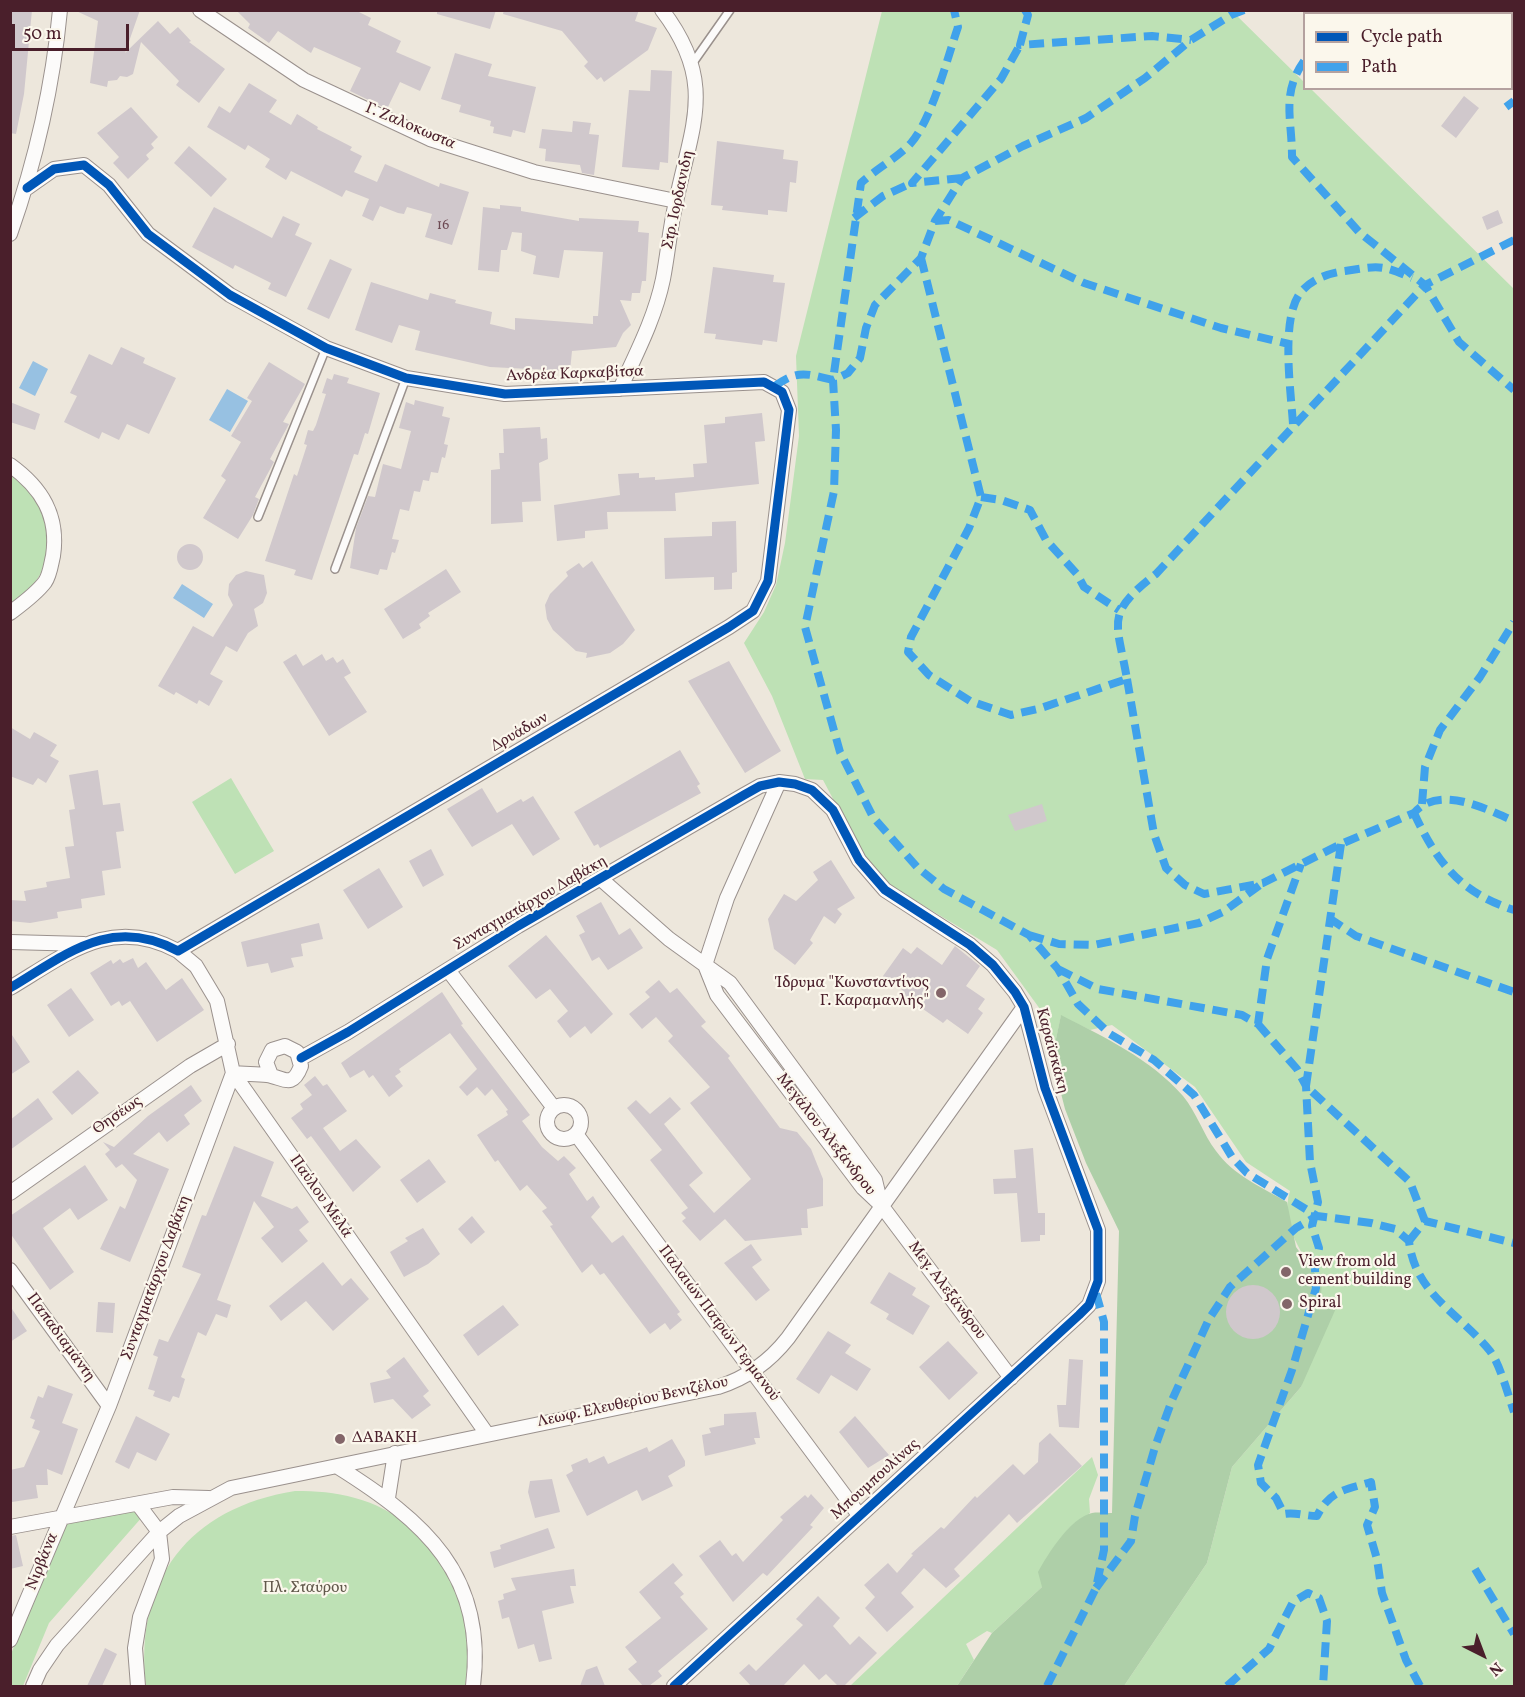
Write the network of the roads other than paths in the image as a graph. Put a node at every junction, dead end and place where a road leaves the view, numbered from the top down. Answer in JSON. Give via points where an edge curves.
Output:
{"nodes":[{"id":1,"x":60,"y":10,"type":"edge"},
{"id":2,"x":200,"y":10,"type":"edge"},
{"id":3,"x":662,"y":10,"type":"edge"},
{"id":4,"x":730,"y":10,"type":"edge"},
{"id":5,"x":692,"y":64,"type":"junction"},
{"id":6,"x":27,"y":188,"type":"junction"},
{"id":7,"x":676,"y":201,"type":"junction"},
{"id":8,"x":10,"y":234,"type":"edge"},
{"id":9,"x":326,"y":348,"type":"junction"},
{"id":10,"x":406,"y":378,"type":"junction"},
{"id":11,"x":770,"y":384,"type":"joint"},
{"id":12,"x":620,"y":389,"type":"junction"},
{"id":13,"x":10,"y":465,"type":"edge"},
{"id":14,"x":258,"y":516,"type":"dead end"},
{"id":15,"x":335,"y":568,"type":"dead end"},
{"id":16,"x":10,"y":613,"type":"edge"},
{"id":17,"x":779,"y":782,"type":"junction"},
{"id":18,"x":602,"y":880,"type":"junction"},
{"id":19,"x":10,"y":942,"type":"edge"},
{"id":20,"x":84,"y":944,"type":"junction"},
{"id":21,"x":178,"y":951,"type":"junction"},
{"id":22,"x":705,"y":965,"type":"junction"},
{"id":23,"x":448,"y":969,"type":"junction"},
{"id":24,"x":10,"y":988,"type":"edge"},
{"id":25,"x":1024,"y":1007,"type":"junction"},
{"id":26,"x":228,"y":1044,"type":"junction"},
{"id":27,"x":301,"y":1058,"type":"junction"},
{"id":28,"x":233,"y":1073,"type":"junction"},
{"id":29,"x":271,"y":1075,"type":"junction"},
{"id":30,"x":555,"y":1108,"type":"junction"},
{"id":31,"x":576,"y":1134,"type":"junction"},
{"id":32,"x":10,"y":1193,"type":"edge"},
{"id":33,"x":881,"y":1205,"type":"junction"},
{"id":34,"x":10,"y":1270,"type":"edge"},
{"id":35,"x":1096,"y":1293,"type":"joint"},
{"id":36,"x":754,"y":1371,"type":"junction"},
{"id":37,"x":1011,"y":1378,"type":"junction"},
{"id":38,"x":109,"y":1406,"type":"junction"},
{"id":39,"x":487,"y":1434,"type":"junction"},
{"id":40,"x":395,"y":1453,"type":"junction"},
{"id":41,"x":338,"y":1467,"type":"junction"},
{"id":42,"x":209,"y":1498,"type":"junction"},
{"id":43,"x":388,"y":1498,"type":"junction"},
{"id":44,"x":138,"y":1504,"type":"junction"},
{"id":45,"x":859,"y":1515,"type":"junction"},
{"id":46,"x":61,"y":1516,"type":"junction"},
{"id":47,"x":10,"y":1527,"type":"edge"},
{"id":48,"x":159,"y":1532,"type":"junction"},
{"id":49,"x":10,"y":1640,"type":"edge"},
{"id":50,"x":33,"y":1686,"type":"edge"},
{"id":51,"x":138,"y":1686,"type":"edge"},
{"id":52,"x":473,"y":1686,"type":"edge"},
{"id":53,"x":674,"y":1686,"type":"edge"}],
"edges":[{"from":1,"to":6,"type":"street"},
{"from":2,"to":7,"type":"street","name":"Γ. Ζαλοκωστα","via":[[304,80],[429,139],[534,172]]},
{"from":3,"to":5,"type":"street","name":"Στρ. Ιορδανιδη","via":[[676,28]]},
{"from":4,"to":5,"type":"lane"},
{"from":5,"to":7,"type":"street","name":"Στρ. Ιορδανιδη","via":[[697,107]]},
{"from":6,"to":8,"type":"street"},
{"from":6,"to":9,"type":"street","name":"Ανδρέα Καρκαβίτσα","via":[[54,168],[84,165],[109,185],[148,234],[230,295]]},
{"from":7,"to":12,"type":"street","name":"Στρ. Ιορδανιδη","via":[[655,308]]},
{"from":9,"to":10,"type":"street","name":"Ανδρέα Καρκαβίτσα"},
{"from":9,"to":14,"type":"lane"},
{"from":10,"to":12,"type":"street","name":"Ανδρέα Καρκαβίτσα","via":[[505,393]]},
{"from":10,"to":15,"type":"lane"},
{"from":11,"to":12,"type":"street","name":"Ανδρέα Καρκαβίτσα"},
{"from":11,"to":21,"type":"street","name":"Δρυάδων","via":[[785,396],[789,413],[768,581],[753,611]]},
{"from":13,"to":16,"type":"street","via":[[33,483],[45,501],[55,544],[46,581]]},
{"from":17,"to":18,"type":"street","name":"Συνταγματάρχου Δαβάκη","via":[[760,786]]},
{"from":17,"to":22,"type":"street","via":[[727,898]]},
{"from":17,"to":25,"type":"street","name":"Καραϊσκάκη","via":[[795,784],[823,799],[833,810],[858,861],[885,890],[987,959]]},
{"from":18,"to":22,"type":"street"},
{"from":18,"to":23,"type":"street","name":"Συνταγματάρχου Δαβάκη"},
{"from":19,"to":20,"type":"street"},
{"from":20,"to":21,"type":"street","via":[[111,936],[139,936]]},
{"from":20,"to":24,"type":"street"},
{"from":21,"to":26,"type":"street","name":"Παύλου Μελά","via":[[208,982]]},
{"from":22,"to":33,"type":"street","name":"Μεγάλου Αλεξάνδρου","via":[[717,995]]},
{"from":23,"to":27,"type":"street","name":"Συνταγματάρχου Δαβάκη"},
{"from":23,"to":30,"type":"street"},
{"from":25,"to":33,"type":"street","name":"Λεωφ. Ελευθερίου Βενιζέλου"},
{"from":25,"to":35,"type":"street","name":"Καραϊσκάκη","via":[[1045,1088],[1098,1230]]},
{"from":26,"to":28,"type":"street","name":"Παύλου Μελά"},
{"from":26,"to":32,"type":"street","name":"Θησέως","via":[[190,1066]]},
{"from":27,"to":29,"type":"street","via":[[293,1079],[278,1080]]},
{"from":27,"to":29,"type":"street","via":[[292,1047],[278,1047],[268,1056],[267,1070]]},
{"from":28,"to":29,"type":"street"},
{"from":28,"to":38,"type":"street","name":"Συνταγματάρχου Δαβάκη"},
{"from":28,"to":39,"type":"street","name":"Παύλου Μελά"},
{"from":30,"to":31,"type":"street","via":[[570,1106],[579,1113],[581,1124]]},
{"from":30,"to":31,"type":"street","via":[[547,1122],[551,1132],[566,1138]]},
{"from":31,"to":36,"type":"street","name":"Παλαιών Πατρών Γερμανού"},
{"from":33,"to":36,"type":"street","name":"Λεωφ. Ελευθερίου Βενιζέλου","via":[[788,1338]]},
{"from":33,"to":37,"type":"street","name":"Μεγ. Αλεξάνδρου"},
{"from":34,"to":38,"type":"street","name":"Παπαδιαμάντη"},
{"from":35,"to":37,"type":"street","name":"Μπουμπουλίνας","via":[[1089,1305]]},
{"from":36,"to":39,"type":"street","name":"Λεωφ. Ελευθερίου Βενιζέλου","via":[[718,1387]]},
{"from":36,"to":45,"type":"street","name":"Παλαιών Πατρών Γερμανού"},
{"from":37,"to":45,"type":"street","name":"Μπουμπουλίνας"},
{"from":38,"to":46,"type":"street","name":"Συνταγματάρχου Δαβάκη"},
{"from":39,"to":40,"type":"street","name":"Λεωφ. Ελευθερίου Βενιζέλου"},
{"from":40,"to":41,"type":"street","name":"Λεωφ. Ελευθερίου Βενιζέλου"},
{"from":40,"to":43,"type":"street"},
{"from":41,"to":42,"type":"street","name":"Λεωφ. Ελευθερίου Βενιζέλου","via":[[231,1488]]},
{"from":41,"to":43,"type":"street"},
{"from":42,"to":44,"type":"street","name":"Λεωφ. Ελευθερίου Βενιζέλου","via":[[173,1497]]},
{"from":42,"to":48,"type":"street","name":"Λεωφ. Ελευθερίου Βενιζέλου"},
{"from":43,"to":52,"type":"street","via":[[431,1540],[460,1583],[475,1632]]},
{"from":44,"to":46,"type":"street","name":"Λεωφ. Ελευθερίου Βενιζέλου"},
{"from":44,"to":48,"type":"street"},
{"from":45,"to":53,"type":"street","name":"Μπουμπουλίνας"},
{"from":46,"to":47,"type":"street","name":"Λεωφ. Ελευθερίου Βενιζέλου"},
{"from":46,"to":49,"type":"street","name":"Νιρβάνα"},
{"from":48,"to":50,"type":"street","name":"Λεωφ. Ελευθερίου Βενιζέλου","via":[[57,1646]]},
{"from":48,"to":51,"type":"street","via":[[162,1559],[140,1617],[135,1648]]}]}
